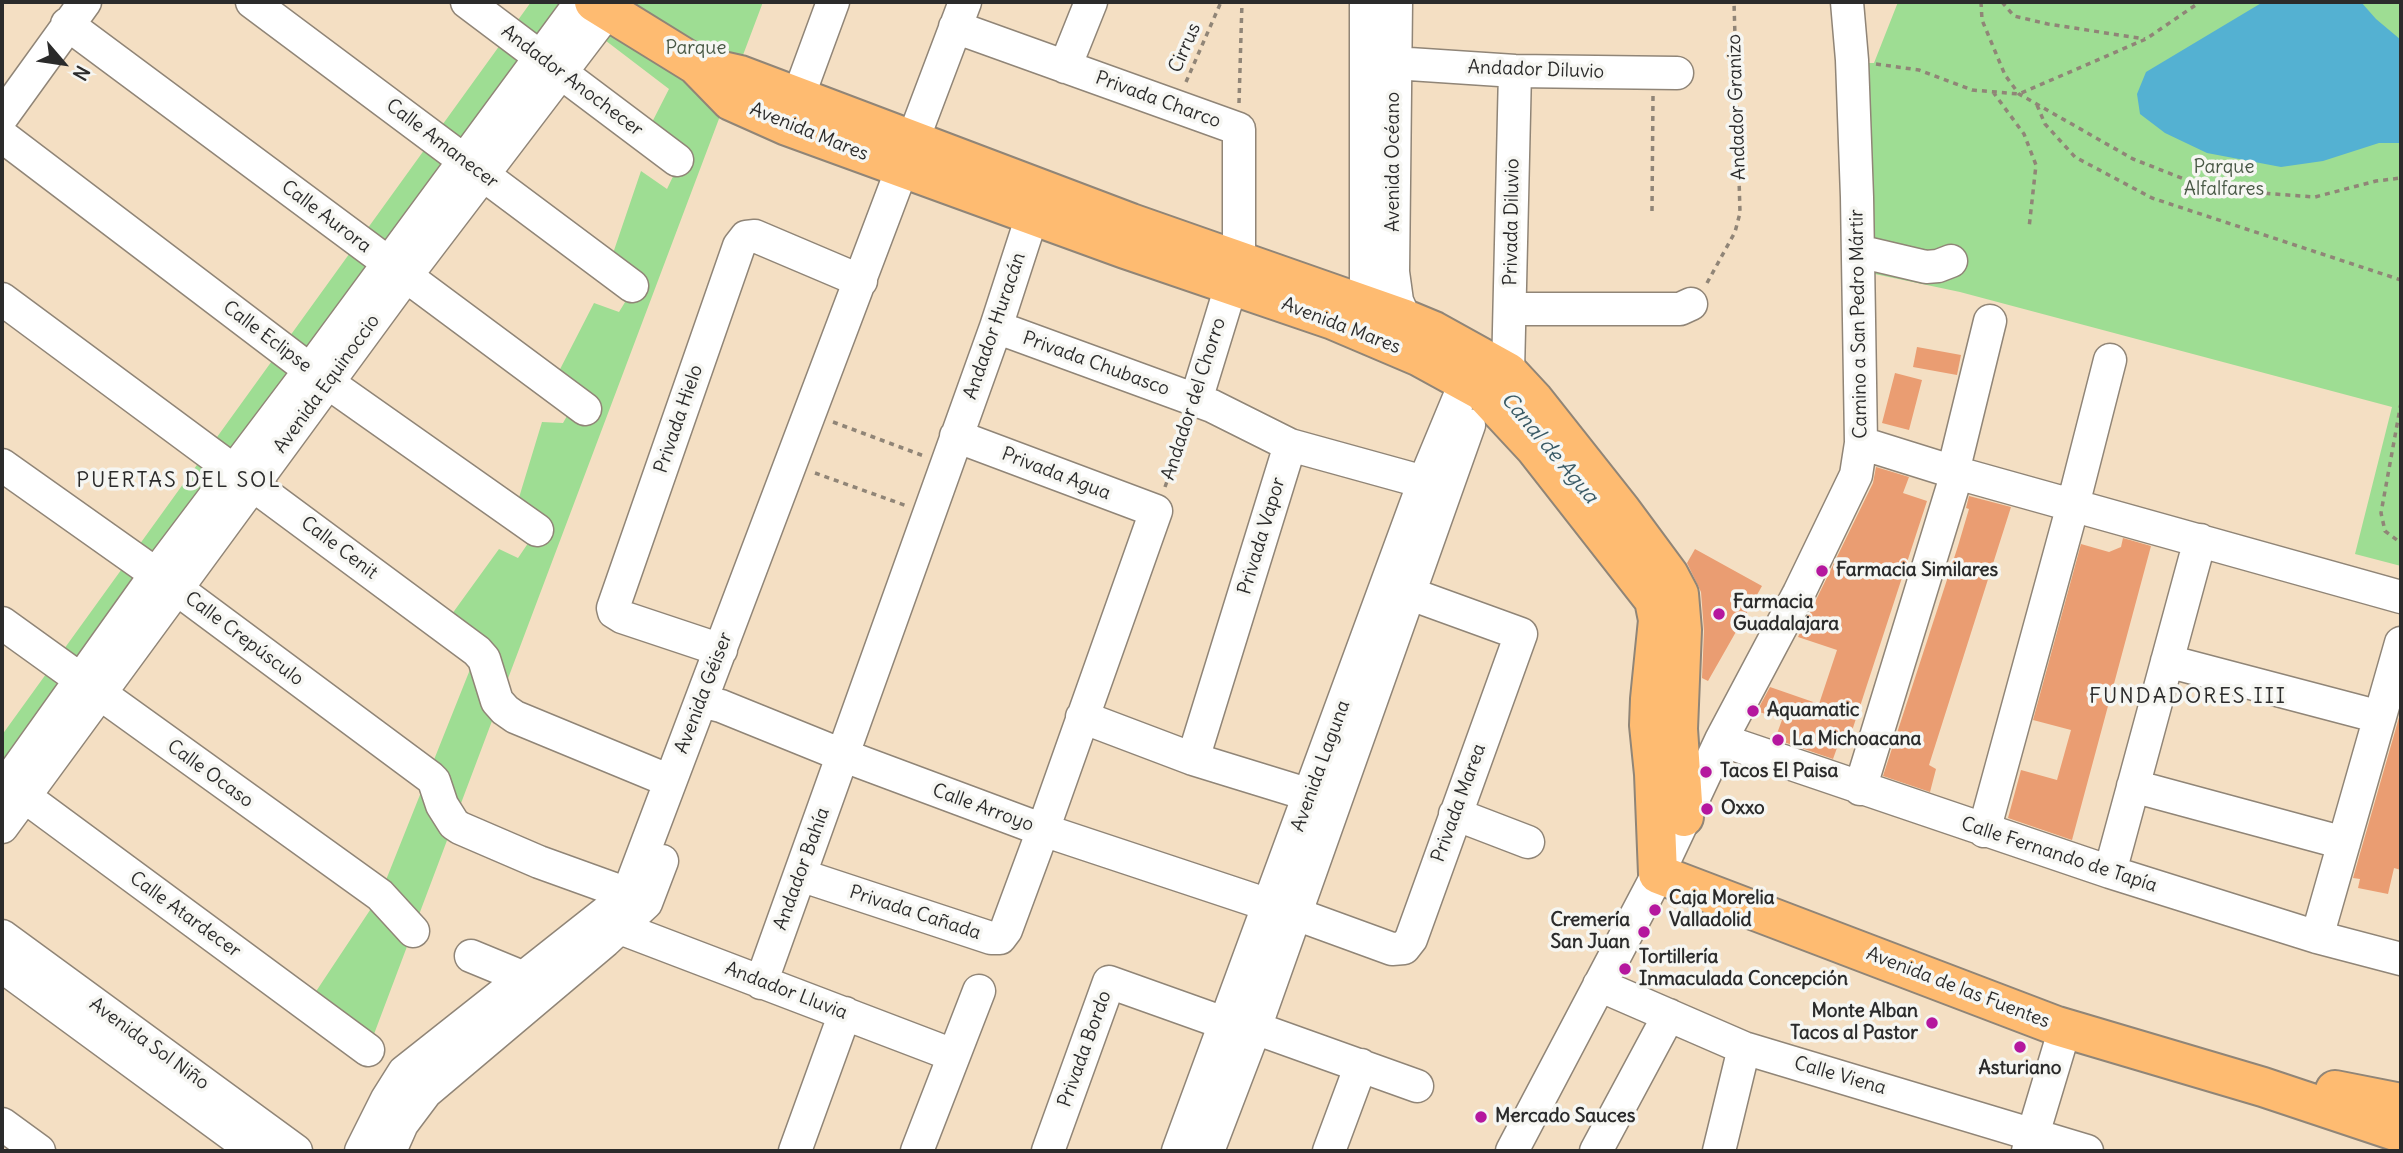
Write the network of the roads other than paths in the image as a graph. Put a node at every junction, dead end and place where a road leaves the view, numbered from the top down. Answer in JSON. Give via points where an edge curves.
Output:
{"nodes":[{"id":1,"x":252,"y":2,"type":"edge"},
{"id":2,"x":467,"y":2,"type":"edge"},
{"id":3,"x":833,"y":2,"type":"edge"},
{"id":4,"x":1366,"y":2,"type":"edge"},
{"id":5,"x":1396,"y":2,"type":"edge"},
{"id":6,"x":1847,"y":2,"type":"edge"},
{"id":7,"x":594,"y":5,"type":"edge"},
{"id":8,"x":1086,"y":12,"type":"edge"},
{"id":9,"x":76,"y":13,"type":"edge"},
{"id":10,"x":960,"y":14,"type":"edge"},
{"id":11,"x":1394,"y":64,"type":"junction"},
{"id":12,"x":550,"y":66,"type":"junction"},
{"id":13,"x":1065,"y":66,"type":"junction"},
{"id":14,"x":1515,"y":71,"type":"junction"},
{"id":15,"x":1665,"y":73,"type":"road end"},
{"id":16,"x":793,"y":111,"type":"junction"},
{"id":17,"x":2,"y":117,"type":"edge"},
{"id":18,"x":2,"y":136,"type":"edge"},
{"id":19,"x":918,"y":158,"type":"junction"},
{"id":20,"x":677,"y":160,"type":"dead end"},
{"id":21,"x":473,"y":168,"type":"junction"},
{"id":22,"x":1032,"y":216,"type":"junction"},
{"id":23,"x":1128,"y":236,"type":"junction"},
{"id":24,"x":1858,"y":251,"type":"junction"},
{"id":25,"x":1951,"y":261,"type":"dead end"},
{"id":26,"x":397,"y":269,"type":"junction"},
{"id":27,"x":1235,"y":273,"type":"junction"},
{"id":28,"x":860,"y":281,"type":"junction"},
{"id":29,"x":632,"y":286,"type":"dead end"},
{"id":30,"x":2,"y":299,"type":"edge"},
{"id":31,"x":1691,"y":304,"type":"road end"},
{"id":32,"x":1366,"y":306,"type":"junction"},
{"id":33,"x":1511,"y":309,"type":"junction"},
{"id":34,"x":1405,"y":320,"type":"junction"},
{"id":35,"x":1990,"y":321,"type":"dead end"},
{"id":36,"x":996,"y":327,"type":"junction"},
{"id":37,"x":2110,"y":360,"type":"dead end"},
{"id":38,"x":320,"y":376,"type":"junction"},
{"id":39,"x":1485,"y":382,"type":"junction"},
{"id":40,"x":1196,"y":401,"type":"junction"},
{"id":41,"x":585,"y":410,"type":"dead end"},
{"id":42,"x":1861,"y":443,"type":"junction"},
{"id":43,"x":815,"y":445,"type":"junction"},
{"id":44,"x":1290,"y":445,"type":"junction"},
{"id":45,"x":951,"y":450,"type":"junction"},
{"id":46,"x":2,"y":465,"type":"edge"},
{"id":47,"x":1955,"y":473,"type":"junction"},
{"id":48,"x":244,"y":478,"type":"junction"},
{"id":49,"x":1424,"y":482,"type":"junction"},
{"id":50,"x":2073,"y":505,"type":"junction"},
{"id":51,"x":537,"y":530,"type":"dead end"},
{"id":52,"x":2200,"y":540,"type":"junction"},
{"id":53,"x":166,"y":582,"type":"junction"},
{"id":54,"x":1408,"y":593,"type":"junction"},
{"id":55,"x":2401,"y":597,"type":"edge"},
{"id":56,"x":2,"y":623,"type":"edge"},
{"id":57,"x":2401,"y":643,"type":"edge"},
{"id":58,"x":1377,"y":649,"type":"junction"},
{"id":59,"x":721,"y":650,"type":"junction"},
{"id":60,"x":2166,"y":661,"type":"junction"},
{"id":61,"x":90,"y":688,"type":"junction"},
{"id":62,"x":711,"y":704,"type":"junction"},
{"id":63,"x":1082,"y":717,"type":"junction"},
{"id":64,"x":2380,"y":717,"type":"junction"},
{"id":65,"x":1721,"y":740,"type":"junction"},
{"id":66,"x":842,"y":755,"type":"junction"},
{"id":67,"x":1193,"y":759,"type":"junction"},
{"id":68,"x":670,"y":781,"type":"junction"},
{"id":69,"x":2133,"y":786,"type":"junction"},
{"id":70,"x":9,"y":788,"type":"edge"},
{"id":71,"x":1860,"y":789,"type":"junction"},
{"id":72,"x":1310,"y":795,"type":"junction"},
{"id":73,"x":1455,"y":814,"type":"junction"},
{"id":74,"x":1685,"y":817,"type":"junction"},
{"id":75,"x":2,"y":827,"type":"edge"},
{"id":76,"x":1043,"y":830,"type":"junction"},
{"id":77,"x":1984,"y":831,"type":"junction"},
{"id":78,"x":1528,"y":842,"type":"dead end"},
{"id":79,"x":2344,"y":843,"type":"junction"},
{"id":80,"x":2110,"y":872,"type":"junction"},
{"id":81,"x":1658,"y":874,"type":"junction"},
{"id":82,"x":800,"y":875,"type":"junction"},
{"id":83,"x":625,"y":893,"type":"junction"},
{"id":84,"x":1282,"y":910,"type":"junction"},
{"id":85,"x":413,"y":931,"type":"dead end"},
{"id":86,"x":604,"y":931,"type":"junction"},
{"id":87,"x":2,"y":936,"type":"edge"},
{"id":88,"x":2317,"y":937,"type":"junction"},
{"id":89,"x":471,"y":956,"type":"dead end"},
{"id":90,"x":2401,"y":959,"type":"edge"},
{"id":91,"x":2,"y":967,"type":"edge"},
{"id":92,"x":522,"y":977,"type":"junction"},
{"id":93,"x":761,"y":983,"type":"junction"},
{"id":94,"x":1599,"y":985,"type":"junction"},
{"id":95,"x":979,"y":991,"type":"dead end"},
{"id":96,"x":845,"y":1013,"type":"junction"},
{"id":97,"x":1669,"y":1015,"type":"junction"},
{"id":98,"x":1224,"y":1023,"type":"junction"},
{"id":99,"x":1255,"y":1028,"type":"junction"},
{"id":100,"x":2065,"y":1028,"type":"junction"},
{"id":101,"x":1744,"y":1048,"type":"junction"},
{"id":102,"x":368,"y":1050,"type":"dead end"},
{"id":103,"x":453,"y":1050,"type":"junction"},
{"id":104,"x":953,"y":1055,"type":"junction"},
{"id":105,"x":1361,"y":1065,"type":"junction"},
{"id":106,"x":1417,"y":1086,"type":"dead end"},
{"id":107,"x":2399,"y":1114,"type":"edge"},
{"id":108,"x":2,"y":1124,"type":"edge"},
{"id":109,"x":2032,"y":1143,"type":"edge"},
{"id":110,"x":38,"y":1151,"type":"edge"},
{"id":111,"x":254,"y":1151,"type":"edge"},
{"id":112,"x":296,"y":1151,"type":"edge"},
{"id":113,"x":361,"y":1151,"type":"edge"},
{"id":114,"x":390,"y":1151,"type":"edge"},
{"id":115,"x":795,"y":1151,"type":"edge"},
{"id":116,"x":917,"y":1151,"type":"edge"},
{"id":117,"x":1048,"y":1151,"type":"edge"},
{"id":118,"x":1178,"y":1151,"type":"edge"},
{"id":119,"x":1208,"y":1151,"type":"edge"},
{"id":120,"x":1329,"y":1151,"type":"edge"},
{"id":121,"x":1512,"y":1151,"type":"edge"},
{"id":122,"x":1596,"y":1151,"type":"edge"},
{"id":123,"x":1719,"y":1151,"type":"edge"},
{"id":124,"x":2088,"y":1151,"type":"edge"}],
"edges":[{"from":1,"to":21,"type":"street","name":"Calle Amanecer"},
{"from":2,"to":12,"type":"street","name":"Andador Anochecer"},
{"from":3,"to":16,"type":"street"},
{"from":4,"to":32,"type":"street","name":"Avenida Océano"},
{"from":5,"to":11,"type":"street","name":"Avenida Océano"},
{"from":6,"to":24,"type":"street","name":"Camino a San Pedro Mártir"},
{"from":7,"to":12,"type":"street","name":"Avenida Equinoccio"},
{"from":7,"to":16,"type":"main road","name":"Avenida Mares","via":[[696,65],[740,75]]},
{"from":8,"to":13,"type":"street"},
{"from":9,"to":17,"type":"street"},
{"from":9,"to":26,"type":"street","name":"Calle Aurora"},
{"from":10,"to":13,"type":"street","name":"Privada Charco"},
{"from":10,"to":19,"type":"street"},
{"from":11,"to":14,"type":"street","name":"Andador Diluvio"},
{"from":11,"to":34,"type":"street","name":"Avenida Océano","via":[[1393,272]]},
{"from":12,"to":20,"type":"street","name":"Andador Anochecer"},
{"from":12,"to":21,"type":"street","name":"Avenida Equinoccio"},
{"from":13,"to":27,"type":"street","name":"Privada Charco","via":[[1239,129]]},
{"from":14,"to":15,"type":"street","name":"Andador Diluvio"},
{"from":14,"to":33,"type":"street","name":"Privada Diluvio"},
{"from":16,"to":19,"type":"main road","name":"Avenida Mares"},
{"from":18,"to":38,"type":"street","name":"Calle Eclipse"},
{"from":19,"to":22,"type":"main road","name":"Avenida Mares"},
{"from":19,"to":23,"type":"main road","name":"Avenida Mares"},
{"from":19,"to":28,"type":"street","name":"Avenida Géiser"},
{"from":19,"to":43,"type":"street","name":"Avenida Géiser"},
{"from":21,"to":26,"type":"street","name":"Avenida Equinoccio"},
{"from":21,"to":29,"type":"street","name":"Calle Amanecer"},
{"from":22,"to":23,"type":"main road","name":"Avenida Mares"},
{"from":22,"to":36,"type":"street","name":"Andador Huracán"},
{"from":23,"to":27,"type":"main road","name":"Avenida Mares"},
{"from":24,"to":25,"type":"street","via":[[1926,267]]},
{"from":24,"to":42,"type":"street","name":"Camino a San Pedro Mártir"},
{"from":26,"to":38,"type":"street","name":"Avenida Equinoccio"},
{"from":26,"to":41,"type":"street","name":"Calle Aurora"},
{"from":27,"to":32,"type":"main road","name":"Avenida Mares"},
{"from":27,"to":39,"type":"main road","name":"Avenida Mares"},
{"from":27,"to":40,"type":"street","name":"Andador del Chorro"},
{"from":28,"to":43,"type":"street","name":"Avenida Géiser"},
{"from":28,"to":59,"type":"street","name":"Privada Hielo","via":[[755,236],[746,237],[739,246],[613,608],[622,617]]},
{"from":30,"to":48,"type":"street","name":"Calle Cenit"},
{"from":31,"to":33,"type":"street","via":[[1680,309]]},
{"from":32,"to":34,"type":"main road","name":"Avenida Mares"},
{"from":33,"to":39,"type":"street","name":"Privada Diluvio"},
{"from":34,"to":39,"type":"main road","name":"Avenida Mares","via":[[1446,338]]},
{"from":35,"to":47,"type":"street"},
{"from":36,"to":40,"type":"street","name":"Privada Chubasco"},
{"from":36,"to":45,"type":"street","name":"Andador Huracán"},
{"from":37,"to":50,"type":"street"},
{"from":38,"to":48,"type":"street","name":"Avenida Equinoccio"},
{"from":38,"to":51,"type":"street","name":"Calle Eclipse"},
{"from":39,"to":49,"type":"street","name":"Avenida Laguna"},
{"from":39,"to":54,"type":"street","name":"Avenida Laguna"},
{"from":39,"to":74,"type":"main road","name":"Avenida Mares","via":[[1534,400],[1621,510],[1679,594],[1678,729]]},
{"from":39,"to":81,"type":"main road","name":"Avenida Mares","via":[[1654,600],[1658,620],[1649,725]]},
{"from":40,"to":44,"type":"street","name":"Privada Chubasco"},
{"from":42,"to":47,"type":"street"},
{"from":42,"to":65,"type":"street","name":"Camino a San Pedro Mártir","via":[[1856,475],[1842,508]]},
{"from":43,"to":59,"type":"street","name":"Avenida Géiser"},
{"from":43,"to":62,"type":"street","name":"Avenida Géiser"},
{"from":44,"to":49,"type":"street"},
{"from":44,"to":67,"type":"street","name":"Privada Vapor"},
{"from":45,"to":63,"type":"street","name":"Privada Agua","via":[[1156,511]]},
{"from":45,"to":66,"type":"street"},
{"from":46,"to":53,"type":"street","name":"Calle Crepúsculo"},
{"from":47,"to":50,"type":"street"},
{"from":47,"to":71,"type":"street"},
{"from":48,"to":53,"type":"street","name":"Avenida Equinoccio"},
{"from":48,"to":68,"type":"street","name":"Calle Cenit","via":[[477,651],[505,710]]},
{"from":49,"to":58,"type":"street","name":"Avenida Laguna"},
{"from":50,"to":52,"type":"street"},
{"from":50,"to":77,"type":"street"},
{"from":52,"to":55,"type":"street"},
{"from":52,"to":60,"type":"street"},
{"from":53,"to":61,"type":"street","name":"Avenida Equinoccio"},
{"from":53,"to":83,"type":"street","name":"Calle Crepúsculo","via":[[435,781],[454,824]]},
{"from":54,"to":58,"type":"street","name":"Avenida Laguna"},
{"from":54,"to":73,"type":"street","name":"Privada Marea","via":[[1521,634]]},
{"from":56,"to":61,"type":"street","name":"Calle Ocaso"},
{"from":57,"to":64,"type":"street"},
{"from":58,"to":72,"type":"street","name":"Avenida Laguna"},
{"from":58,"to":84,"type":"street","name":"Avenida Laguna"},
{"from":59,"to":62,"type":"street","name":"Avenida Géiser"},
{"from":60,"to":64,"type":"street"},
{"from":60,"to":69,"type":"street"},
{"from":61,"to":70,"type":"street","name":"Avenida Equinoccio"},
{"from":61,"to":85,"type":"street","name":"Calle Ocaso","via":[[380,895]]},
{"from":62,"to":66,"type":"street","name":"Calle Arroyo"},
{"from":62,"to":68,"type":"street","name":"Avenida Géiser"},
{"from":62,"to":86,"type":"street","name":"Avenida Géiser","via":[[646,903]]},
{"from":63,"to":67,"type":"street"},
{"from":63,"to":76,"type":"street"},
{"from":64,"to":79,"type":"street"},
{"from":65,"to":71,"type":"street","name":"Calle Fernando de Tapía"},
{"from":65,"to":74,"type":"street","name":"Camino a San Pedro Mártir"},
{"from":66,"to":76,"type":"street","name":"Calle Arroyo"},
{"from":66,"to":82,"type":"street","name":"Andador Bahía"},
{"from":67,"to":72,"type":"street"},
{"from":68,"to":83,"type":"street","name":"Avenida Géiser"},
{"from":69,"to":79,"type":"street"},
{"from":69,"to":80,"type":"street"},
{"from":70,"to":75,"type":"street","name":"Avenida Equinoccio"},
{"from":70,"to":102,"type":"street","name":"Calle Atardecer"},
{"from":71,"to":77,"type":"street","name":"Calle Fernando de Tapía"},
{"from":72,"to":84,"type":"street","name":"Avenida Laguna"},
{"from":73,"to":78,"type":"street"},
{"from":73,"to":84,"type":"street","name":"Privada Marea","via":[[1404,948],[1392,949]]},
{"from":74,"to":81,"type":"street","name":"Camino a San Pedro Mártir"},
{"from":76,"to":82,"type":"street","name":"Privada Cañada","via":[[1000,938]]},
{"from":76,"to":84,"type":"street","name":"Calle Arroyo"},
{"from":77,"to":80,"type":"street","name":"Calle Fernando de Tapía"},
{"from":79,"to":88,"type":"street"},
{"from":80,"to":88,"type":"street","name":"Calle Fernando de Tapía"},
{"from":81,"to":94,"type":"street","name":"Camino a San Pedro Mártir"},
{"from":81,"to":100,"type":"main road","name":"Avenida de las Fuentes"},
{"from":82,"to":93,"type":"street","name":"Andador Bahía"},
{"from":83,"to":86,"type":"street","name":"Avenida Géiser","via":[[610,909]]},
{"from":84,"to":98,"type":"street","name":"Avenida Laguna"},
{"from":84,"to":99,"type":"street","name":"Avenida Laguna"},
{"from":86,"to":92,"type":"street","name":"Avenida Géiser"},
{"from":86,"to":93,"type":"street","name":"Andador Lluvia"},
{"from":86,"to":103,"type":"street","name":"Avenida Géiser"},
{"from":87,"to":112,"type":"street","name":"Avenida Sol Niño"},
{"from":88,"to":90,"type":"street","name":"Calle Fernando de Tapía"},
{"from":89,"to":92,"type":"street"},
{"from":91,"to":111,"type":"street","name":"Avenida Sol Niño"},
{"from":92,"to":103,"type":"street","name":"Avenida Géiser"},
{"from":93,"to":96,"type":"street","name":"Andador Lluvia"},
{"from":94,"to":97,"type":"street","name":"Calle Viena"},
{"from":94,"to":121,"type":"street","name":"Camino a San Pedro Mártir"},
{"from":95,"to":104,"type":"street"},
{"from":96,"to":104,"type":"street","name":"Andador Lluvia"},
{"from":96,"to":115,"type":"street"},
{"from":97,"to":101,"type":"street","name":"Calle Viena"},
{"from":97,"to":122,"type":"street"},
{"from":98,"to":117,"type":"street","name":"Privada Bordo","via":[[1109,982]]},
{"from":98,"to":118,"type":"street","name":"Avenida Laguna"},
{"from":99,"to":105,"type":"street"},
{"from":99,"to":119,"type":"street","name":"Avenida Laguna"},
{"from":100,"to":107,"type":"main road","name":"Avenida de las Fuentes","via":[[2263,1087]]},
{"from":100,"to":109,"type":"street"},
{"from":101,"to":109,"type":"street","name":"Calle Viena"},
{"from":101,"to":123,"type":"street"},
{"from":103,"to":113,"type":"street","name":"Avenida Géiser","via":[[404,1072]]},
{"from":103,"to":114,"type":"street","name":"Avenida Géiser","via":[[402,1124]]},
{"from":104,"to":116,"type":"street"},
{"from":105,"to":106,"type":"street"},
{"from":105,"to":120,"type":"street"},
{"from":108,"to":110,"type":"street"},
{"from":109,"to":124,"type":"street","name":"Calle Viena"}]}
